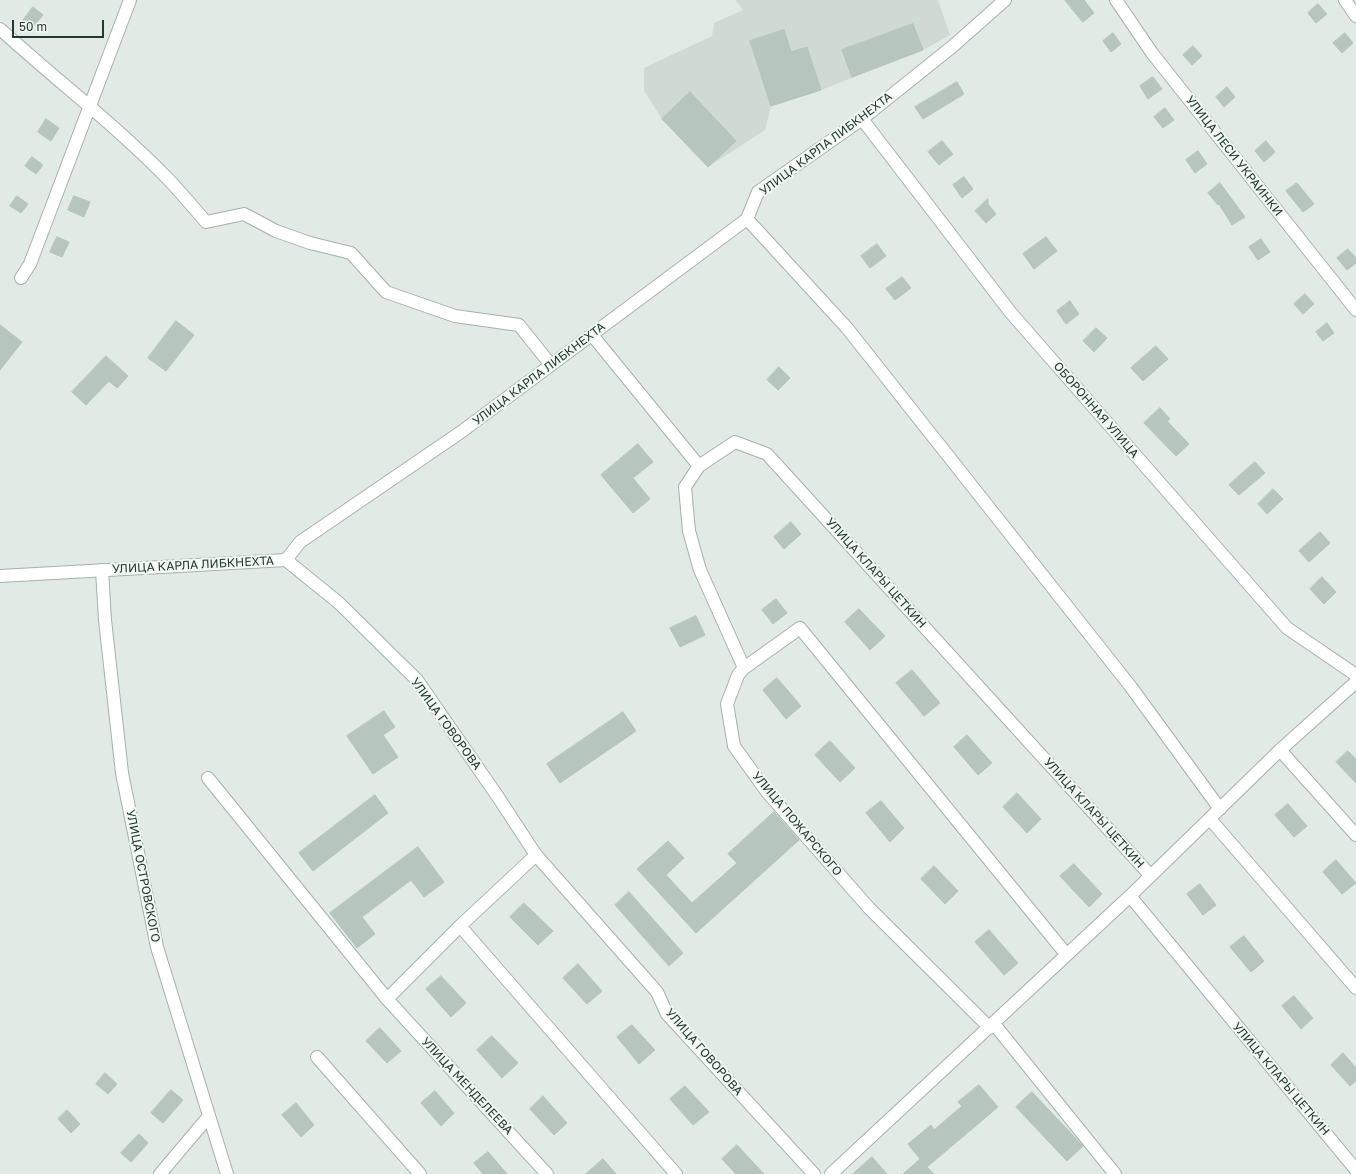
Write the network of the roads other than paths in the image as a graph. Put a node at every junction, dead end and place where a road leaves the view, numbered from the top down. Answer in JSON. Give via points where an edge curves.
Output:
{"nodes":[{"id":1,"x":130,"y":0,"type":"edge"},
{"id":2,"x":1005,"y":0,"type":"edge"},
{"id":3,"x":1116,"y":0,"type":"edge"},
{"id":4,"x":1345,"y":0,"type":"edge"},
{"id":5,"x":1356,"y":16,"type":"edge"},
{"id":6,"x":0,"y":29,"type":"edge"},
{"id":7,"x":90,"y":106,"type":"junction"},
{"id":8,"x":862,"y":120,"type":"junction"},
{"id":9,"x":747,"y":219,"type":"junction"},
{"id":10,"x":21,"y":278,"type":"dead end"},
{"id":11,"x":1356,"y":310,"type":"edge"},
{"id":12,"x":592,"y":335,"type":"junction"},
{"id":13,"x":551,"y":366,"type":"junction"},
{"id":14,"x":699,"y":466,"type":"junction"},
{"id":15,"x":286,"y":560,"type":"junction"},
{"id":16,"x":102,"y":570,"type":"junction"},
{"id":17,"x":0,"y":576,"type":"edge"},
{"id":18,"x":744,"y":668,"type":"junction"},
{"id":19,"x":1356,"y":675,"type":"edge"},
{"id":20,"x":1356,"y":682,"type":"edge"},
{"id":21,"x":1280,"y":750,"type":"junction"},
{"id":22,"x":208,"y":778,"type":"dead end"},
{"id":23,"x":1220,"y":808,"type":"junction"},
{"id":24,"x":1210,"y":819,"type":"junction"},
{"id":25,"x":1356,"y":835,"type":"edge"},
{"id":26,"x":536,"y":855,"type":"junction"},
{"id":27,"x":1150,"y":876,"type":"junction"},
{"id":28,"x":1130,"y":896,"type":"junction"},
{"id":29,"x":460,"y":926,"type":"junction"},
{"id":30,"x":1066,"y":954,"type":"junction"},
{"id":31,"x":1356,"y":988,"type":"edge"},
{"id":32,"x":387,"y":999,"type":"junction"},
{"id":33,"x":992,"y":1026,"type":"junction"},
{"id":34,"x":317,"y":1056,"type":"dead end"},
{"id":35,"x":209,"y":1116,"type":"junction"},
{"id":36,"x":1356,"y":1170,"type":"edge"},
{"id":37,"x":160,"y":1174,"type":"edge"},
{"id":38,"x":227,"y":1174,"type":"edge"},
{"id":39,"x":420,"y":1174,"type":"edge"},
{"id":40,"x":547,"y":1174,"type":"edge"},
{"id":41,"x":676,"y":1174,"type":"edge"},
{"id":42,"x":814,"y":1174,"type":"edge"},
{"id":43,"x":831,"y":1174,"type":"edge"},
{"id":44,"x":1115,"y":1174,"type":"edge"}],
"edges":[{"from":1,"to":7,"type":"street"},
{"from":2,"to":8,"type":"street","name":"УЛИЦА КАРЛА ЛИБКНЕХТА"},
{"from":3,"to":11,"type":"street","name":"УЛИЦА ЛЕСИ УКРАИНКИ","via":[[1152,53]]},
{"from":4,"to":5,"type":"street"},
{"from":6,"to":7,"type":"street"},
{"from":7,"to":10,"type":"street","via":[[30,264]]},
{"from":7,"to":13,"type":"street","via":[[170,181],[206,222],[244,214],[276,231],[351,253],[386,292],[455,316],[519,325]]},
{"from":8,"to":9,"type":"street","name":"УЛИЦА КАРЛА ЛИБКНЕХТА","via":[[758,192]]},
{"from":8,"to":19,"type":"street","name":"ОБОРОННАЯ УЛИЦА","via":[[1012,313],[1287,628]]},
{"from":9,"to":12,"type":"street","name":"УЛИЦА КАРЛА ЛИБКНЕХТА"},
{"from":9,"to":23,"type":"street","via":[[847,328],[1131,687]]},
{"from":12,"to":13,"type":"street","name":"УЛИЦА КАРЛА ЛИБКНЕХТА"},
{"from":12,"to":14,"type":"street"},
{"from":13,"to":15,"type":"street","name":"УЛИЦА КАРЛА ЛИБКНЕХТА","via":[[461,432],[300,542]]},
{"from":14,"to":18,"type":"street","via":[[685,487],[689,531],[700,570]]},
{"from":14,"to":27,"type":"street","name":"УЛИЦА КЛАРЫ ЦЕТКИН","via":[[734,442],[767,454]]},
{"from":15,"to":16,"type":"street","name":"УЛИЦА КАРЛА ЛИБКНЕХТА"},
{"from":15,"to":26,"type":"street","name":"УЛИЦА ГОВОРОВА","via":[[339,604],[416,680]]},
{"from":16,"to":17,"type":"street","name":"УЛИЦА КАРЛА ЛИБКНЕХТА"},
{"from":16,"to":35,"type":"street","name":"УЛИЦА ОСТРОВСКОГО","via":[[122,773],[157,947]]},
{"from":18,"to":30,"type":"street","via":[[800,628]]},
{"from":18,"to":33,"type":"street","name":"УЛИЦА ПОЖАРСКОГО","via":[[738,675],[727,704],[734,746],[767,792],[869,908]]},
{"from":20,"to":21,"type":"street"},
{"from":21,"to":23,"type":"street"},
{"from":21,"to":25,"type":"street"},
{"from":22,"to":32,"type":"street","name":"УЛИЦА МЕНДЕЛЕЕВА"},
{"from":23,"to":24,"type":"street"},
{"from":24,"to":27,"type":"street"},
{"from":24,"to":31,"type":"street"},
{"from":26,"to":29,"type":"street"},
{"from":26,"to":42,"type":"street","name":"УЛИЦА ГОВОРОВА","via":[[657,992],[667,1014]]},
{"from":27,"to":28,"type":"street"},
{"from":28,"to":30,"type":"street"},
{"from":28,"to":36,"type":"street","name":"УЛИЦА КЛАРЫ ЦЕТКИН"},
{"from":29,"to":32,"type":"street"},
{"from":29,"to":41,"type":"street"},
{"from":30,"to":33,"type":"street"},
{"from":32,"to":40,"type":"street","name":"УЛИЦА МЕНДЕЛЕЕВА"},
{"from":33,"to":43,"type":"street"},
{"from":33,"to":44,"type":"street","name":"УЛИЦА ПОЖАРСКОГО"},
{"from":34,"to":39,"type":"street"},
{"from":35,"to":37,"type":"street"},
{"from":35,"to":38,"type":"street","name":"УЛИЦА ОСТРОВСКОГО"}]}
